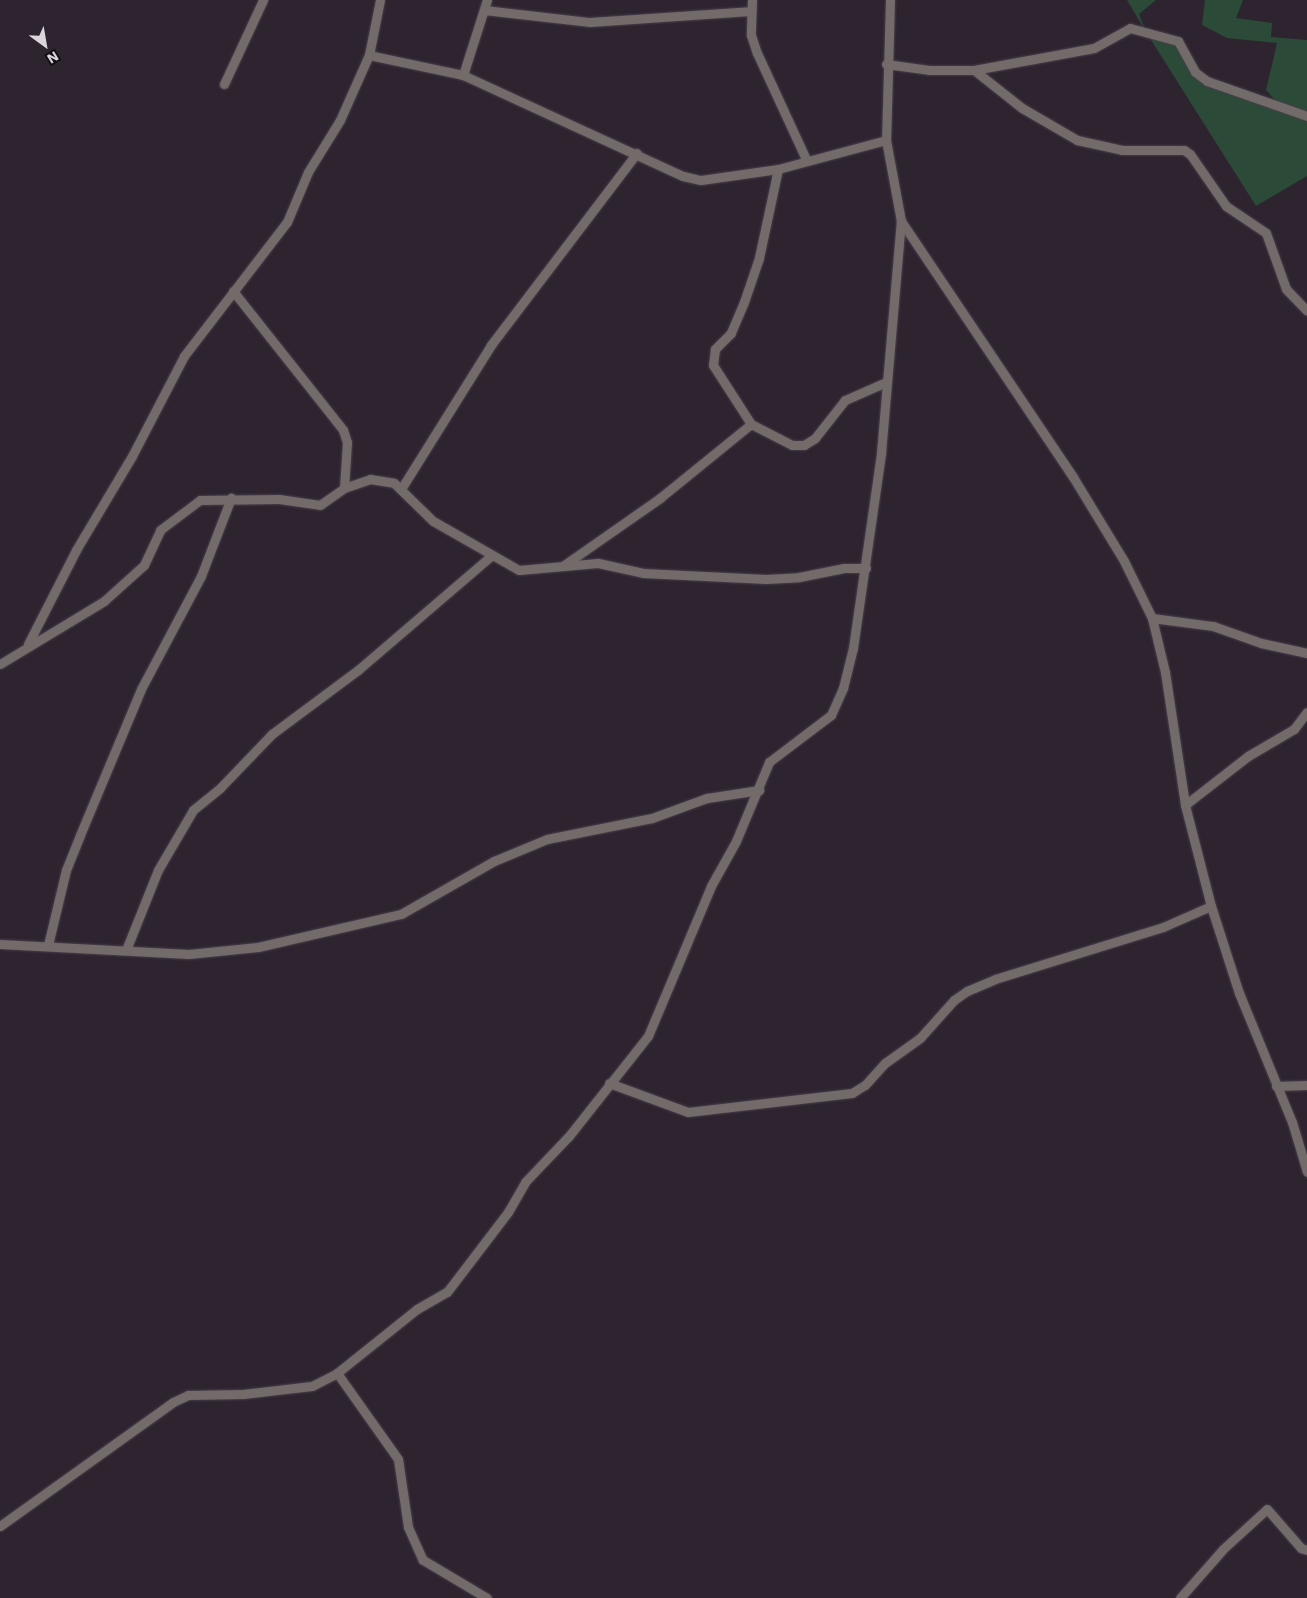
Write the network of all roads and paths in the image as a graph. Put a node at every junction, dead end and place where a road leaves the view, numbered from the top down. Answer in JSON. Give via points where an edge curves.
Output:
{"nodes":[{"id":1,"x":263,"y":0,"type":"edge"},
{"id":2,"x":380,"y":0,"type":"edge"},
{"id":3,"x":487,"y":0,"type":"edge"},
{"id":4,"x":752,"y":0,"type":"edge"},
{"id":5,"x":890,"y":0,"type":"edge"},
{"id":6,"x":484,"y":10,"type":"junction"},
{"id":7,"x":750,"y":10,"type":"junction"},
{"id":8,"x":369,"y":54,"type":"junction"},
{"id":9,"x":886,"y":64,"type":"junction"},
{"id":10,"x":974,"y":70,"type":"junction"},
{"id":11,"x":463,"y":75,"type":"junction"},
{"id":12,"x":224,"y":84,"type":"dead end"},
{"id":13,"x":1307,"y":116,"type":"edge"},
{"id":14,"x":886,"y":140,"type":"junction"},
{"id":15,"x":637,"y":153,"type":"junction"},
{"id":16,"x":807,"y":161,"type":"junction"},
{"id":17,"x":778,"y":169,"type":"junction"},
{"id":18,"x":901,"y":221,"type":"junction"},
{"id":19,"x":232,"y":291,"type":"junction"},
{"id":20,"x":1307,"y":311,"type":"edge"},
{"id":21,"x":886,"y":382,"type":"junction"},
{"id":22,"x":751,"y":424,"type":"junction"},
{"id":23,"x":344,"y":488,"type":"junction"},
{"id":24,"x":401,"y":489,"type":"junction"},
{"id":25,"x":231,"y":498,"type":"junction"},
{"id":26,"x":491,"y":556,"type":"junction"},
{"id":27,"x":562,"y":566,"type":"junction"},
{"id":28,"x":866,"y":568,"type":"junction"},
{"id":29,"x":1152,"y":618,"type":"junction"},
{"id":30,"x":28,"y":645,"type":"junction"},
{"id":31,"x":1307,"y":653,"type":"edge"},
{"id":32,"x":0,"y":664,"type":"edge"},
{"id":33,"x":1307,"y":712,"type":"edge"},
{"id":34,"x":759,"y":790,"type":"junction"},
{"id":35,"x":1184,"y":805,"type":"junction"},
{"id":36,"x":1211,"y":906,"type":"junction"},
{"id":37,"x":0,"y":944,"type":"edge"},
{"id":38,"x":48,"y":945,"type":"junction"},
{"id":39,"x":126,"y":950,"type":"junction"},
{"id":40,"x":609,"y":1083,"type":"junction"},
{"id":41,"x":1307,"y":1085,"type":"edge"},
{"id":42,"x":1276,"y":1086,"type":"junction"},
{"id":43,"x":1307,"y":1172,"type":"edge"},
{"id":44,"x":337,"y":1373,"type":"junction"},
{"id":45,"x":0,"y":1526,"type":"edge"},
{"id":46,"x":1307,"y":1550,"type":"edge"},
{"id":47,"x":487,"y":1598,"type":"edge"},
{"id":48,"x":1180,"y":1598,"type":"edge"}],
"edges":[{"from":1,"to":12,"type":"street"},
{"from":2,"to":8,"type":"street"},
{"from":3,"to":6,"type":"street"},
{"from":4,"to":7,"type":"street"},
{"from":5,"to":9,"type":"street"},
{"from":6,"to":7,"type":"street","via":[[590,22]]},
{"from":6,"to":11,"type":"street"},
{"from":7,"to":16,"type":"street","via":[[751,35],[757,53]]},
{"from":8,"to":11,"type":"street"},
{"from":8,"to":19,"type":"street","via":[[340,120],[308,172],[288,222],[258,263]]},
{"from":9,"to":10,"type":"street","via":[[929,70]]},
{"from":9,"to":14,"type":"street"},
{"from":10,"to":13,"type":"street","via":[[1094,48],[1130,28],[1178,41],[1195,72],[1207,81]]},
{"from":10,"to":20,"type":"street","via":[[1022,108],[1077,140],[1122,150],[1184,150],[1190,154],[1226,206],[1266,233],[1286,289]]},
{"from":11,"to":15,"type":"street"},
{"from":14,"to":16,"type":"street"},
{"from":14,"to":18,"type":"street"},
{"from":15,"to":17,"type":"street","via":[[683,176],[701,180]]},
{"from":15,"to":24,"type":"street","via":[[491,345]]},
{"from":16,"to":17,"type":"street"},
{"from":17,"to":22,"type":"street","via":[[759,258],[744,302],[731,333],[715,349],[712,357],[713,365]]},
{"from":18,"to":21,"type":"street"},
{"from":18,"to":29,"type":"street","via":[[1073,477],[1124,561]]},
{"from":19,"to":23,"type":"street","via":[[343,430],[347,442]]},
{"from":19,"to":30,"type":"street","via":[[184,356],[132,456],[76,550]]},
{"from":21,"to":22,"type":"street","via":[[845,400],[815,438],[804,445],[783,443]]},
{"from":21,"to":28,"type":"street","via":[[881,453]]},
{"from":22,"to":27,"type":"street","via":[[723,444],[700,468]]},
{"from":23,"to":24,"type":"street","via":[[370,479],[394,484]]},
{"from":23,"to":25,"type":"street","via":[[320,505],[279,498]]},
{"from":24,"to":26,"type":"street","via":[[434,521]]},
{"from":25,"to":30,"type":"street","via":[[200,500],[172,520],[160,530],[137,573],[104,601]]},
{"from":25,"to":38,"type":"street","via":[[201,576],[141,689],[80,835],[66,870]]},
{"from":26,"to":27,"type":"street","via":[[520,570]]},
{"from":26,"to":39,"type":"street","via":[[358,670],[272,734],[220,788],[193,810],[158,870]]},
{"from":27,"to":28,"type":"street","via":[[598,563],[643,573],[766,579]]},
{"from":28,"to":34,"type":"street","via":[[859,594],[853,648],[843,688],[831,715],[769,762]]},
{"from":29,"to":31,"type":"street","via":[[1213,626],[1262,643]]},
{"from":29,"to":35,"type":"street","via":[[1165,672]]},
{"from":30,"to":32,"type":"street"},
{"from":33,"to":35,"type":"street","via":[[1294,729],[1248,756]]},
{"from":34,"to":39,"type":"street","via":[[707,798],[652,818],[547,839],[494,861],[401,914],[385,919],[229,952]]},
{"from":34,"to":40,"type":"street","via":[[711,886],[648,1036]]},
{"from":35,"to":36,"type":"street"},
{"from":36,"to":40,"type":"street","via":[[1162,927],[995,979],[967,991],[954,1000],[920,1038],[890,1059],[852,1093],[688,1112]]},
{"from":36,"to":42,"type":"street","via":[[1239,993]]},
{"from":37,"to":38,"type":"street"},
{"from":38,"to":39,"type":"street"},
{"from":40,"to":44,"type":"street","via":[[569,1136],[525,1182],[508,1212],[447,1292],[417,1309]]},
{"from":41,"to":42,"type":"street"},
{"from":42,"to":43,"type":"street"},
{"from":44,"to":45,"type":"street","via":[[312,1386],[295,1389],[188,1395]]},
{"from":44,"to":47,"type":"street","via":[[398,1459],[408,1527],[423,1560]]},
{"from":46,"to":48,"type":"street","via":[[1301,1548],[1267,1509],[1223,1549]]}]}
